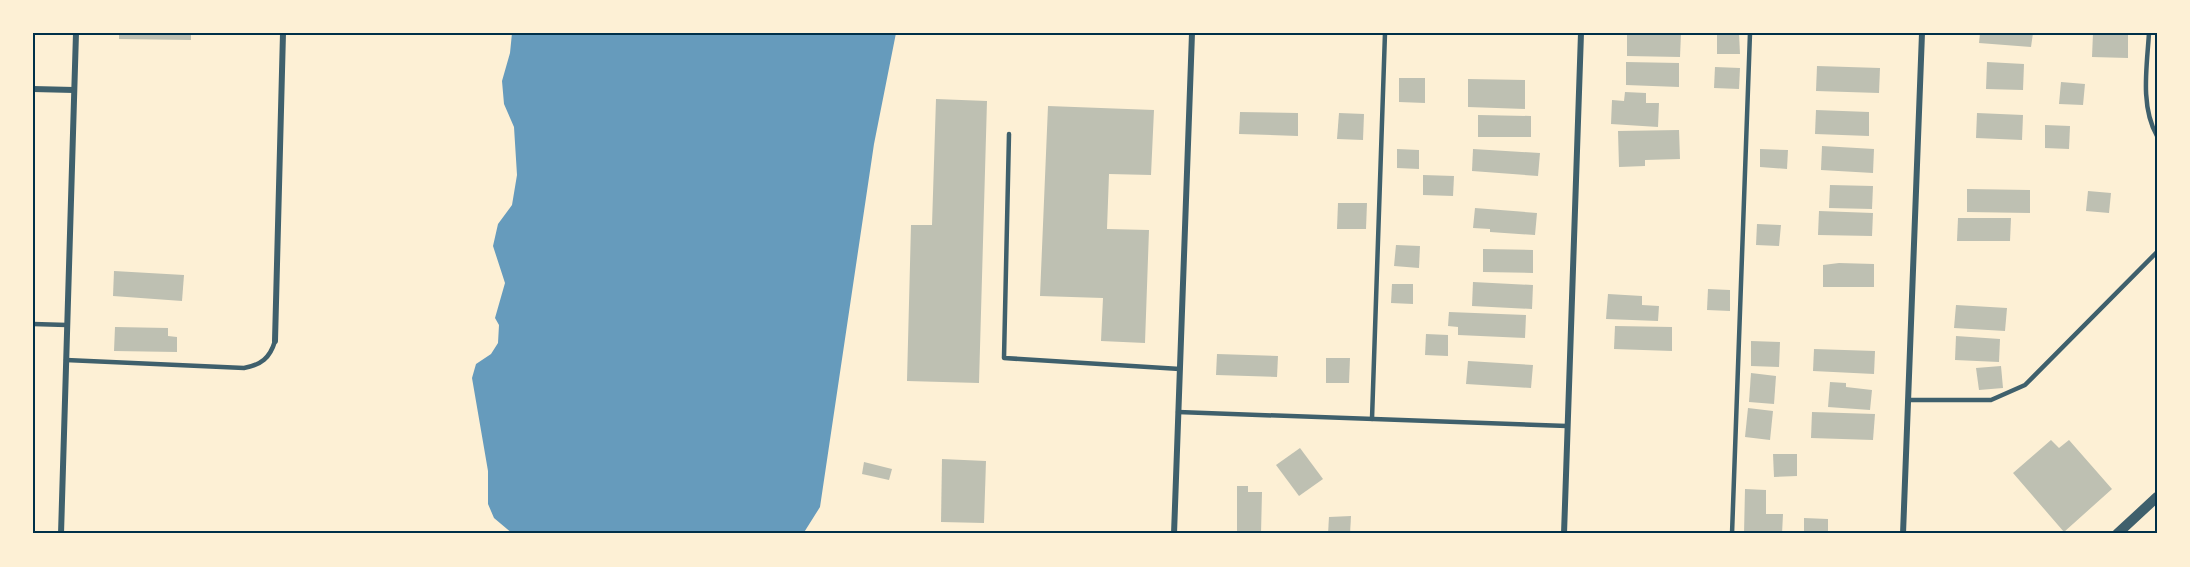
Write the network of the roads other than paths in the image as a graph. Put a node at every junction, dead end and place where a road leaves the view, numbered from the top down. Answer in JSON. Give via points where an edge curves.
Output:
{"nodes":[{"id":1,"x":76,"y":33,"type":"edge"},
{"id":2,"x":282,"y":33,"type":"edge"},
{"id":3,"x":1192,"y":33,"type":"edge"},
{"id":4,"x":1385,"y":33,"type":"edge"},
{"id":5,"x":1581,"y":33,"type":"edge"},
{"id":6,"x":1750,"y":33,"type":"edge"},
{"id":7,"x":1922,"y":33,"type":"edge"},
{"id":8,"x":2149,"y":33,"type":"edge"},
{"id":9,"x":33,"y":89,"type":"edge"},
{"id":10,"x":74,"y":90,"type":"junction"},
{"id":11,"x":1009,"y":134,"type":"dead end"},
{"id":12,"x":2157,"y":136,"type":"edge"},
{"id":13,"x":2157,"y":252,"type":"edge"},
{"id":14,"x":33,"y":324,"type":"edge"},
{"id":15,"x":67,"y":325,"type":"junction"},
{"id":16,"x":275,"y":341,"type":"joint"},
{"id":17,"x":66,"y":360,"type":"junction"},
{"id":18,"x":1180,"y":369,"type":"junction"},
{"id":19,"x":1908,"y":400,"type":"junction"},
{"id":20,"x":1178,"y":412,"type":"junction"},
{"id":21,"x":1372,"y":419,"type":"junction"},
{"id":22,"x":1568,"y":426,"type":"junction"},
{"id":23,"x":2157,"y":497,"type":"edge"},
{"id":24,"x":61,"y":534,"type":"edge"},
{"id":25,"x":1174,"y":534,"type":"edge"},
{"id":26,"x":1564,"y":534,"type":"edge"},
{"id":27,"x":1732,"y":534,"type":"edge"},
{"id":28,"x":1903,"y":534,"type":"edge"},
{"id":29,"x":2117,"y":534,"type":"edge"}],
"edges":[{"from":1,"to":10,"type":"street"},
{"from":2,"to":16,"type":"street"},
{"from":3,"to":18,"type":"street"},
{"from":4,"to":21,"type":"lane"},
{"from":5,"to":22,"type":"street"},
{"from":6,"to":27,"type":"lane"},
{"from":7,"to":19,"type":"street"},
{"from":8,"to":12,"type":"lane","via":[[2147,107]]},
{"from":9,"to":10,"type":"street"},
{"from":10,"to":15,"type":"street"},
{"from":11,"to":18,"type":"lane","via":[[1004,358]]},
{"from":13,"to":19,"type":"lane","via":[[2025,385],[1991,400]]},
{"from":14,"to":15,"type":"lane"},
{"from":15,"to":17,"type":"street"},
{"from":16,"to":17,"type":"lane","via":[[267,358],[244,368]]},
{"from":17,"to":24,"type":"street"},
{"from":18,"to":20,"type":"street"},
{"from":19,"to":28,"type":"street"},
{"from":20,"to":21,"type":"lane"},
{"from":20,"to":25,"type":"street"},
{"from":21,"to":22,"type":"lane"},
{"from":22,"to":26,"type":"street"},
{"from":23,"to":29,"type":"street"}]}
